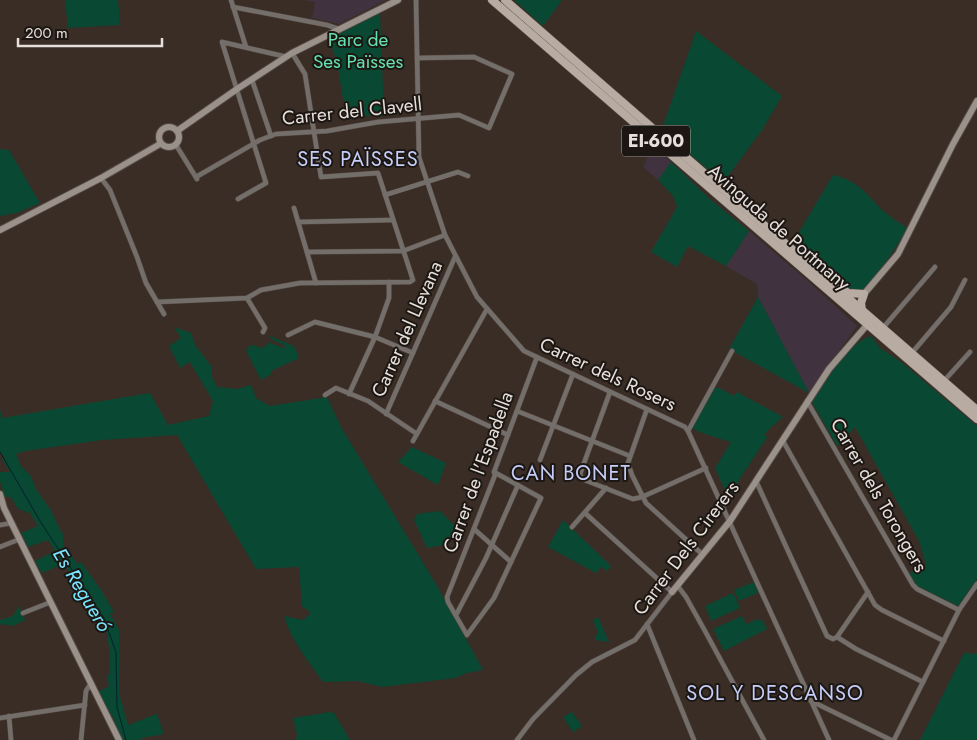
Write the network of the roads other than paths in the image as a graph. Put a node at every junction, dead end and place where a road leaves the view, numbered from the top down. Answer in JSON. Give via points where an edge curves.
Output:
{"nodes":[{"id":1,"x":231,"y":0,"type":"edge"},
{"id":2,"x":398,"y":0,"type":"edge"},
{"id":3,"x":416,"y":0,"type":"edge"},
{"id":4,"x":492,"y":0,"type":"edge"},
{"id":5,"x":505,"y":0,"type":"edge"},
{"id":6,"x":384,"y":3,"type":"edge"},
{"id":7,"x":233,"y":7,"type":"junction"},
{"id":8,"x":339,"y":29,"type":"junction"},
{"id":9,"x":246,"y":47,"type":"junction"},
{"id":10,"x":290,"y":55,"type":"junction"},
{"id":11,"x":416,"y":58,"type":"junction"},
{"id":12,"x":252,"y":80,"type":"junction"},
{"id":13,"x":236,"y":90,"type":"junction"},
{"id":14,"x":977,"y":101,"type":"edge"},
{"id":15,"x":417,"y":118,"type":"junction"},
{"id":16,"x":177,"y":131,"type":"junction"},
{"id":17,"x":314,"y":131,"type":"junction"},
{"id":18,"x":271,"y":136,"type":"junction"},
{"id":19,"x":160,"y":144,"type":"junction"},
{"id":20,"x":254,"y":144,"type":"junction"},
{"id":21,"x":176,"y":145,"type":"junction"},
{"id":22,"x":468,"y":176,"type":"dead end"},
{"id":23,"x":101,"y":178,"type":"junction"},
{"id":24,"x":428,"y":182,"type":"junction"},
{"id":25,"x":385,"y":195,"type":"junction"},
{"id":26,"x":238,"y":199,"type":"dead end"},
{"id":27,"x":294,"y":208,"type":"dead end"},
{"id":28,"x":394,"y":220,"type":"junction"},
{"id":29,"x":298,"y":222,"type":"junction"},
{"id":30,"x":0,"y":230,"type":"edge"},
{"id":31,"x":445,"y":235,"type":"junction"},
{"id":32,"x":787,"y":246,"type":"junction"},
{"id":33,"x":403,"y":251,"type":"junction"},
{"id":34,"x":307,"y":252,"type":"junction"},
{"id":35,"x":455,"y":256,"type":"junction"},
{"id":36,"x":935,"y":266,"type":"dead end"},
{"id":37,"x":965,"y":280,"type":"dead end"},
{"id":38,"x":389,"y":282,"type":"junction"},
{"id":39,"x":316,"y":283,"type":"junction"},
{"id":40,"x":864,"y":294,"type":"junction"},
{"id":41,"x":247,"y":298,"type":"junction"},
{"id":42,"x":157,"y":302,"type":"junction"},
{"id":43,"x":487,"y":309,"type":"junction"},
{"id":44,"x":862,"y":311,"type":"junction"},
{"id":45,"x":164,"y":314,"type":"dead end"},
{"id":46,"x":867,"y":325,"type":"junction"},
{"id":47,"x":882,"y":329,"type":"junction"},
{"id":48,"x":263,"y":332,"type":"dead end"},
{"id":49,"x":288,"y":335,"type":"dead end"},
{"id":50,"x":375,"y":337,"type":"junction"},
{"id":51,"x":732,"y":351,"type":"dead end"},
{"id":52,"x":970,"y":352,"type":"dead end"},
{"id":53,"x":413,"y":353,"type":"junction"},
{"id":54,"x":911,"y":354,"type":"junction"},
{"id":55,"x":537,"y":357,"type":"junction"},
{"id":56,"x":573,"y":374,"type":"junction"},
{"id":57,"x":943,"y":382,"type":"junction"},
{"id":58,"x":610,"y":392,"type":"junction"},
{"id":59,"x":350,"y":394,"type":"junction"},
{"id":60,"x":325,"y":395,"type":"dead end"},
{"id":61,"x":435,"y":401,"type":"junction"},
{"id":62,"x":807,"y":401,"type":"junction"},
{"id":63,"x":648,"y":409,"type":"junction"},
{"id":64,"x":977,"y":410,"type":"edge"},
{"id":65,"x":517,"y":411,"type":"junction"},
{"id":66,"x":386,"y":414,"type":"junction"},
{"id":67,"x":977,"y":419,"type":"edge"},
{"id":68,"x":553,"y":426,"type":"junction"},
{"id":69,"x":688,"y":431,"type":"junction"},
{"id":70,"x":417,"y":434,"type":"junction"},
{"id":71,"x":508,"y":435,"type":"junction"},
{"id":72,"x":413,"y":441,"type":"dead end"},
{"id":73,"x":592,"y":441,"type":"junction"},
{"id":74,"x":783,"y":441,"type":"junction"},
{"id":75,"x":630,"y":456,"type":"junction"},
{"id":76,"x":540,"y":460,"type":"dead end"},
{"id":77,"x":706,"y":468,"type":"junction"},
{"id":78,"x":494,"y":472,"type":"junction"},
{"id":79,"x":756,"y":481,"type":"junction"},
{"id":80,"x":518,"y":485,"type":"junction"},
{"id":81,"x":606,"y":488,"type":"junction"},
{"id":82,"x":0,"y":494,"type":"edge"},
{"id":83,"x":642,"y":497,"type":"junction"},
{"id":84,"x":585,"y":513,"type":"junction"},
{"id":85,"x":730,"y":521,"type":"junction"},
{"id":86,"x":12,"y":523,"type":"junction"},
{"id":87,"x":0,"y":525,"type":"edge"},
{"id":88,"x":572,"y":527,"type":"dead end"},
{"id":89,"x":474,"y":529,"type":"junction"},
{"id":90,"x":20,"y":539,"type":"junction"},
{"id":91,"x":492,"y":545,"type":"junction"},
{"id":92,"x":0,"y":547,"type":"edge"},
{"id":93,"x":702,"y":554,"type":"junction"},
{"id":94,"x":512,"y":562,"type":"junction"},
{"id":95,"x":977,"y":584,"type":"edge"},
{"id":96,"x":677,"y":585,"type":"junction"},
{"id":97,"x":672,"y":592,"type":"junction"},
{"id":98,"x":868,"y":592,"type":"junction"},
{"id":99,"x":51,"y":602,"type":"junction"},
{"id":100,"x":959,"y":610,"type":"junction"},
{"id":101,"x":23,"y":613,"type":"dead end"},
{"id":102,"x":456,"y":615,"type":"junction"},
{"id":103,"x":647,"y":624,"type":"junction"},
{"id":104,"x":837,"y":637,"type":"junction"},
{"id":105,"x":944,"y":641,"type":"junction"},
{"id":106,"x":923,"y":682,"type":"junction"},
{"id":107,"x":91,"y":683,"type":"junction"},
{"id":108,"x":811,"y":701,"type":"junction"},
{"id":109,"x":85,"y":705,"type":"junction"},
{"id":110,"x":9,"y":716,"type":"junction"},
{"id":111,"x":0,"y":718,"type":"edge"},
{"id":112,"x":518,"y":738,"type":"edge"},
{"id":113,"x":11,"y":740,"type":"edge"},
{"id":114,"x":81,"y":740,"type":"edge"},
{"id":115,"x":119,"y":740,"type":"edge"},
{"id":116,"x":694,"y":740,"type":"edge"},
{"id":117,"x":764,"y":740,"type":"edge"},
{"id":118,"x":828,"y":740,"type":"edge"},
{"id":119,"x":892,"y":740,"type":"edge"}],
"edges":[{"from":1,"to":7,"type":"street"},
{"from":2,"to":6,"type":"street"},
{"from":3,"to":11,"type":"street","name":"Carrer dels Rosers"},
{"from":4,"to":46,"type":"main road","name":"Avinguda de Portmany","number":"EI-600"},
{"from":5,"to":32,"type":"main road","name":"Avinguda de Portmany","number":"EI-600"},
{"from":6,"to":8,"type":"street"},
{"from":7,"to":8,"type":"street"},
{"from":7,"to":9,"type":"street"},
{"from":8,"to":10,"type":"street"},
{"from":9,"to":10,"type":"street"},
{"from":9,"to":13,"type":"street","via":[[222,42]]},
{"from":10,"to":12,"type":"street"},
{"from":10,"to":17,"type":"street","via":[[305,74]]},
{"from":11,"to":15,"type":"street","name":"Carrer dels Rosers"},
{"from":11,"to":15,"type":"street","name":"Carrer del Clavell","via":[[474,57],[512,74],[489,128],[459,115]]},
{"from":12,"to":13,"type":"street"},
{"from":12,"to":18,"type":"street"},
{"from":13,"to":16,"type":"street"},
{"from":13,"to":20,"type":"street"},
{"from":14,"to":40,"type":"street","via":[[898,254]]},
{"from":15,"to":17,"type":"street","name":"Carrer del Clavell"},
{"from":15,"to":24,"type":"street","name":"Carrer dels Rosers","via":[[419,157]]},
{"from":16,"to":19,"type":"street","via":[[171,127],[164,128],[159,133]]},
{"from":16,"to":21,"type":"street"},
{"from":17,"to":18,"type":"street","name":"Carrer del Clavell"},
{"from":17,"to":25,"type":"street","via":[[321,177],[378,173]]},
{"from":18,"to":20,"type":"street","name":"Carrer del Clavell"},
{"from":19,"to":21,"type":"street","via":[[166,148]]},
{"from":19,"to":23,"type":"street"},
{"from":20,"to":21,"type":"street","name":"Carrer del Clavell","via":[[197,179]]},
{"from":20,"to":26,"type":"street","via":[[266,183]]},
{"from":22,"to":24,"type":"street","via":[[458,172]]},
{"from":23,"to":30,"type":"street"},
{"from":23,"to":42,"type":"street","via":[[110,190],[146,283]]},
{"from":24,"to":25,"type":"street"},
{"from":24,"to":31,"type":"street","name":"Carrer dels Rosers"},
{"from":25,"to":28,"type":"street"},
{"from":27,"to":29,"type":"street"},
{"from":28,"to":29,"type":"street"},
{"from":28,"to":33,"type":"street"},
{"from":29,"to":34,"type":"street"},
{"from":31,"to":33,"type":"street"},
{"from":31,"to":35,"type":"street","name":"Carrer dels Rosers"},
{"from":32,"to":40,"type":"main road","via":[[803,255],[848,293]]},
{"from":32,"to":44,"type":"main road","name":"Avinguda de Portmany","number":"EI-600"},
{"from":33,"to":34,"type":"street"},
{"from":33,"to":38,"type":"street","via":[[413,280]]},
{"from":34,"to":39,"type":"street"},
{"from":35,"to":43,"type":"street","name":"Carrer dels Rosers","via":[[477,298]]},
{"from":35,"to":53,"type":"street","name":"Carrer del Llevana"},
{"from":36,"to":47,"type":"street"},
{"from":37,"to":54,"type":"street","via":[[951,307]]},
{"from":38,"to":39,"type":"street"},
{"from":38,"to":50,"type":"street","via":[[389,298]]},
{"from":39,"to":41,"type":"street","via":[[261,290]]},
{"from":40,"to":44,"type":"main road"},
{"from":41,"to":42,"type":"street"},
{"from":41,"to":48,"type":"street","via":[[265,328]]},
{"from":42,"to":45,"type":"street"},
{"from":43,"to":55,"type":"street","name":"Carrer dels Rosers","via":[[524,351]]},
{"from":43,"to":61,"type":"street"},
{"from":44,"to":47,"type":"main road","name":"Avinguda de Portmany","number":"EI-600"},
{"from":46,"to":62,"type":"street","name":"Carrer Dels Cirerers","via":[[829,369]]},
{"from":46,"to":67,"type":"main road","name":"Avinguda de Portmany","number":"EI-600"},
{"from":47,"to":54,"type":"main road","name":"Avinguda de Portmany","number":"EI-600"},
{"from":49,"to":50,"type":"street","via":[[315,322]]},
{"from":50,"to":53,"type":"street"},
{"from":50,"to":59,"type":"street"},
{"from":51,"to":69,"type":"street"},
{"from":52,"to":57,"type":"street"},
{"from":53,"to":66,"type":"street","name":"Carrer del Llevana"},
{"from":54,"to":57,"type":"main road","name":"Avinguda de Portmany","number":"EI-600"},
{"from":55,"to":56,"type":"street","name":"Carrer dels Rosers"},
{"from":55,"to":65,"type":"street","name":"Carrer de l'Espadella"},
{"from":56,"to":58,"type":"street","name":"Carrer dels Rosers"},
{"from":56,"to":68,"type":"street"},
{"from":57,"to":64,"type":"main road","name":"Avinguda de Portmany","number":"EI-600"},
{"from":58,"to":63,"type":"street","name":"Carrer dels Rosers"},
{"from":58,"to":73,"type":"street"},
{"from":59,"to":60,"type":"street","via":[[336,388]]},
{"from":59,"to":66,"type":"street","via":[[368,401]]},
{"from":61,"to":70,"type":"street"},
{"from":61,"to":71,"type":"street"},
{"from":62,"to":74,"type":"street","name":"Carrer Dels Cirerers"},
{"from":62,"to":100,"type":"street","name":"Carrer dels Torongers","via":[[913,585]]},
{"from":63,"to":69,"type":"street","name":"Carrer dels Rosers"},
{"from":63,"to":75,"type":"street"},
{"from":65,"to":68,"type":"street"},
{"from":65,"to":71,"type":"street","name":"Carrer de l'Espadella"},
{"from":66,"to":70,"type":"street"},
{"from":68,"to":73,"type":"street"},
{"from":68,"to":76,"type":"street"},
{"from":69,"to":77,"type":"street","name":"Carrer dels Rosers"},
{"from":70,"to":72,"type":"street"},
{"from":71,"to":78,"type":"street","name":"Carrer de l'Espadella"},
{"from":73,"to":75,"type":"street"},
{"from":73,"to":81,"type":"street","via":[[580,474],[582,478]]},
{"from":74,"to":79,"type":"street","name":"Carrer Dels Cirerers"},
{"from":74,"to":98,"type":"street"},
{"from":75,"to":83,"type":"street","via":[[628,463]]},
{"from":77,"to":83,"type":"street"},
{"from":77,"to":85,"type":"street","name":"Carrer dels Rosers"},
{"from":78,"to":80,"type":"street"},
{"from":78,"to":89,"type":"street","name":"Carrer de l'Espadella"},
{"from":79,"to":85,"type":"street","name":"Carrer Dels Cirerers"},
{"from":79,"to":104,"type":"street","via":[[825,633],[829,638]]},
{"from":80,"to":91,"type":"street"},
{"from":80,"to":94,"type":"street","via":[[541,498]]},
{"from":81,"to":83,"type":"street","via":[[633,499]]},
{"from":81,"to":84,"type":"street"},
{"from":82,"to":86,"type":"street"},
{"from":83,"to":93,"type":"street"},
{"from":84,"to":88,"type":"street"},
{"from":84,"to":97,"type":"street"},
{"from":85,"to":93,"type":"street","name":"Carrer Dels Cirerers"},
{"from":85,"to":108,"type":"street","name":"Carrer dels Rosers"},
{"from":86,"to":87,"type":"street"},
{"from":86,"to":90,"type":"street"},
{"from":89,"to":91,"type":"street"},
{"from":89,"to":102,"type":"street","name":"Carrer de l'Espadella","via":[[447,597]]},
{"from":90,"to":92,"type":"street"},
{"from":90,"to":99,"type":"street"},
{"from":91,"to":94,"type":"street"},
{"from":91,"to":102,"type":"street"},
{"from":93,"to":96,"type":"street","name":"Carrer Dels Cirerers"},
{"from":94,"to":102,"type":"street","via":[[494,598],[467,635]]},
{"from":95,"to":100,"type":"street"},
{"from":96,"to":97,"type":"street","name":"Carrer Dels Cirerers"},
{"from":96,"to":117,"type":"street"},
{"from":97,"to":103,"type":"street","name":"Carrer Dels Cirerers"},
{"from":98,"to":104,"type":"street"},
{"from":98,"to":105,"type":"street","via":[[879,608]]},
{"from":99,"to":101,"type":"street"},
{"from":99,"to":107,"type":"street"},
{"from":100,"to":105,"type":"street"},
{"from":103,"to":112,"type":"street","name":"Carrer Dels Cirerers","via":[[635,640],[592,662],[576,675]]},
{"from":103,"to":116,"type":"street"},
{"from":104,"to":106,"type":"street"},
{"from":105,"to":106,"type":"street"},
{"from":106,"to":119,"type":"street"},
{"from":107,"to":109,"type":"street"},
{"from":107,"to":115,"type":"street"},
{"from":108,"to":118,"type":"street","name":"Carrer dels Rosers"},
{"from":108,"to":119,"type":"street"},
{"from":109,"to":110,"type":"street"},
{"from":109,"to":114,"type":"street"},
{"from":110,"to":111,"type":"street"},
{"from":110,"to":113,"type":"street"}]}
